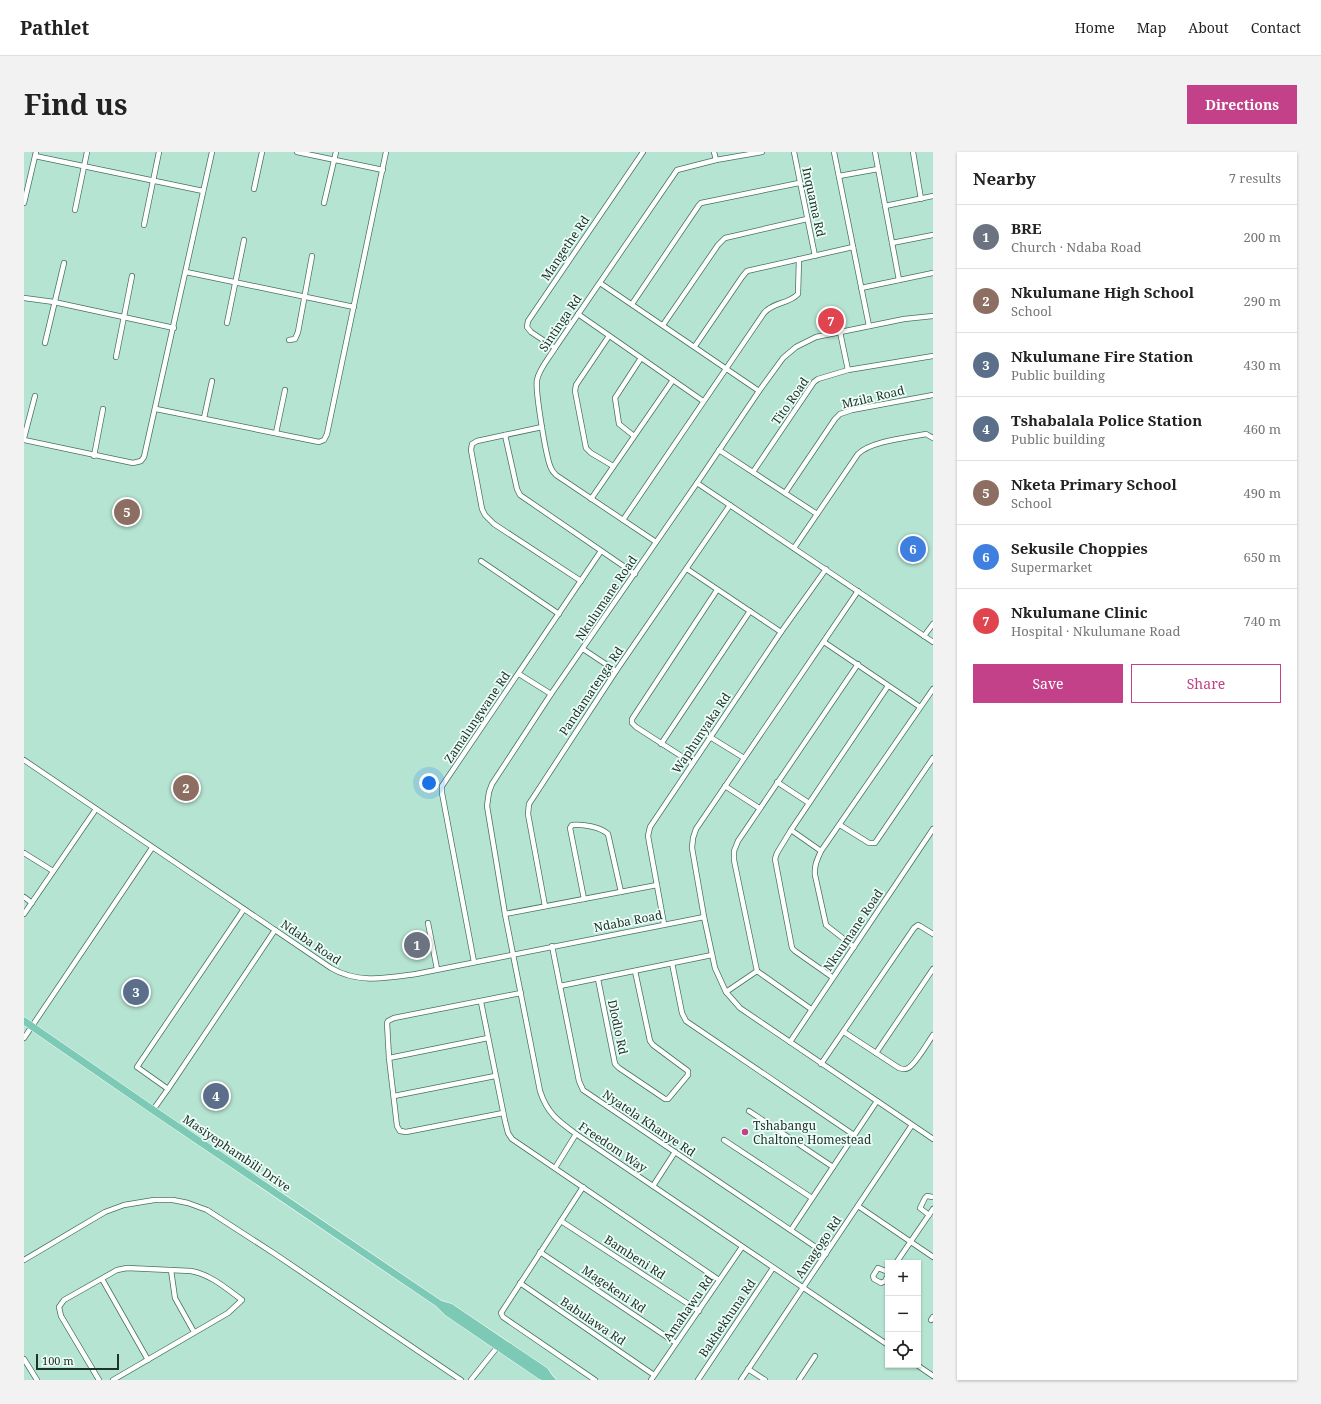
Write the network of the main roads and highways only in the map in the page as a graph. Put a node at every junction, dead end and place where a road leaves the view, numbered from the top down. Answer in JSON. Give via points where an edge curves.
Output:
{"nodes":[{"id":1,"x":24,"y":1021,"type":"edge"},
{"id":2,"x":552,"y":1380,"type":"edge"}],
"edges":[{"from":1,"to":2,"type":"main road","name":"Masiyephambili Drive","via":[[438,1303],[450,1307],[500,1344],[545,1371]]}]}
